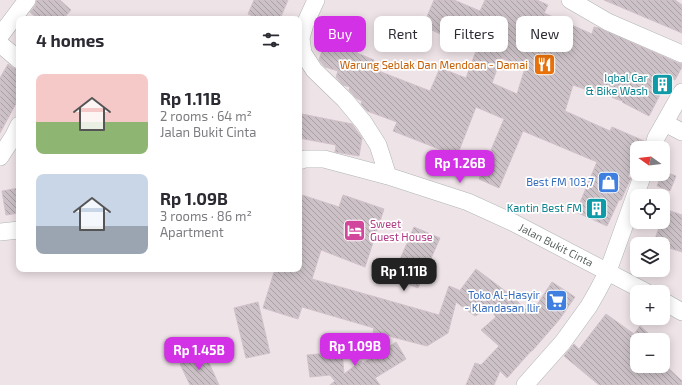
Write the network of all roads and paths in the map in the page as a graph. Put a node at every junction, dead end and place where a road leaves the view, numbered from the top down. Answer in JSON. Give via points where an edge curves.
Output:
{"nodes":[{"id":1,"x":27,"y":0,"type":"edge"},
{"id":2,"x":316,"y":0,"type":"edge"},
{"id":3,"x":570,"y":0,"type":"edge"},
{"id":4,"x":586,"y":4,"type":"edge"},
{"id":5,"x":302,"y":34,"type":"edge"},
{"id":6,"x":0,"y":36,"type":"edge"},
{"id":7,"x":0,"y":44,"type":"edge"},
{"id":8,"x":302,"y":46,"type":"edge"},
{"id":9,"x":682,"y":54,"type":"edge"},
{"id":10,"x":16,"y":57,"type":"edge"},
{"id":11,"x":682,"y":92,"type":"edge"},
{"id":12,"x":666,"y":123,"type":"junction"},
{"id":13,"x":16,"y":131,"type":"edge"},
{"id":14,"x":682,"y":132,"type":"edge"},
{"id":15,"x":655,"y":141,"type":"edge"},
{"id":16,"x":0,"y":157,"type":"edge"},
{"id":17,"x":302,"y":160,"type":"edge"},
{"id":18,"x":388,"y":176,"type":"junction"},
{"id":19,"x":640,"y":181,"type":"edge"},
{"id":20,"x":16,"y":230,"type":"edge"},
{"id":21,"x":0,"y":232,"type":"edge"},
{"id":22,"x":608,"y":271,"type":"junction"},
{"id":23,"x":633,"y":285,"type":"edge"},
{"id":24,"x":670,"y":305,"type":"edge"},
{"id":25,"x":682,"y":312,"type":"edge"},
{"id":26,"x":525,"y":385,"type":"edge"}],
"edges":[{"from":1,"to":6,"type":"street"},
{"from":2,"to":5,"type":"street"},
{"from":3,"to":4,"type":"street"},
{"from":4,"to":9,"type":"street","via":[[608,22]]},
{"from":7,"to":10,"type":"street"},
{"from":8,"to":18,"type":"street","via":[[303,53],[314,70],[364,123],[378,145]]},
{"from":11,"to":12,"type":"street"},
{"from":12,"to":14,"type":"street"},
{"from":12,"to":15,"type":"street"},
{"from":13,"to":16,"type":"street"},
{"from":17,"to":18,"type":"street","name":"Jalan Bukit Cinta","via":[[324,159]]},
{"from":18,"to":22,"type":"street","name":"Jalan Bukit Cinta","via":[[468,202]]},
{"from":19,"to":22,"type":"street"},
{"from":20,"to":21,"type":"street"},
{"from":22,"to":23,"type":"street","name":"Jalan Bukit Cinta"},
{"from":22,"to":26,"type":"street","via":[[589,306]]},
{"from":24,"to":25,"type":"street"}]}
